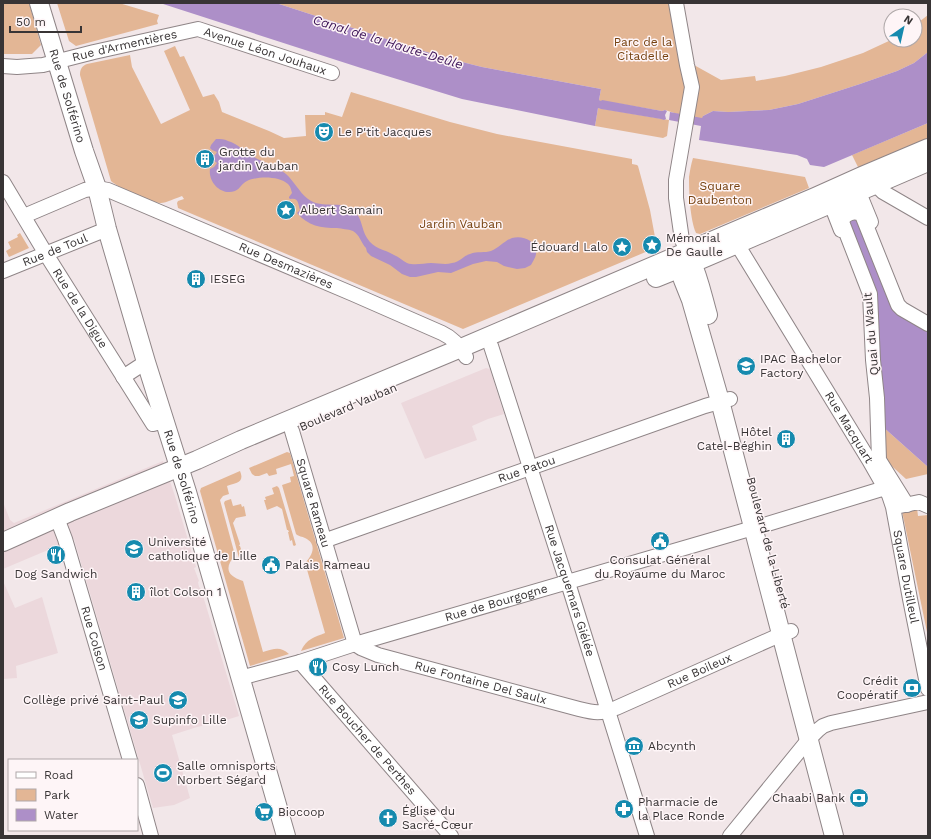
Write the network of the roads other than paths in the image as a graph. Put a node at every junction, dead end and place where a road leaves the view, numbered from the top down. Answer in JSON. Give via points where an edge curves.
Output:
{"nodes":[{"id":1,"x":39,"y":3,"type":"edge"},
{"id":2,"x":47,"y":3,"type":"edge"},
{"id":3,"x":676,"y":3,"type":"edge"},
{"id":4,"x":198,"y":29,"type":"joint"},
{"id":5,"x":60,"y":61,"type":"junction"},
{"id":6,"x":3,"y":66,"type":"edge"},
{"id":7,"x":332,"y":73,"type":"dead end"},
{"id":8,"x":928,"y":148,"type":"edge"},
{"id":9,"x":924,"y":166,"type":"edge"},
{"id":10,"x":3,"y":182,"type":"edge"},
{"id":11,"x":874,"y":183,"type":"junction"},
{"id":12,"x":97,"y":188,"type":"junction"},
{"id":13,"x":24,"y":216,"type":"junction"},
{"id":14,"x":928,"y":218,"type":"edge"},
{"id":15,"x":108,"y":229,"type":"junction"},
{"id":16,"x":737,"y":244,"type":"junction"},
{"id":17,"x":46,"y":254,"type":"junction"},
{"id":18,"x":686,"y":261,"type":"junction"},
{"id":19,"x":3,"y":271,"type":"edge"},
{"id":20,"x":928,"y":315,"type":"edge"},
{"id":21,"x":928,"y":324,"type":"edge"},
{"id":22,"x":491,"y":346,"type":"junction"},
{"id":23,"x":463,"y":353,"type":"junction"},
{"id":24,"x":146,"y":362,"type":"junction"},
{"id":25,"x":123,"y":377,"type":"junction"},
{"id":26,"x":725,"y":400,"type":"junction"},
{"id":27,"x":164,"y":421,"type":"junction"},
{"id":28,"x":292,"y":431,"type":"junction"},
{"id":29,"x":869,"y":460,"type":"junction"},
{"id":30,"x":530,"y":468,"type":"junction"},
{"id":31,"x":181,"y":473,"type":"junction"},
{"id":32,"x":885,"y":488,"type":"junction"},
{"id":33,"x":908,"y":505,"type":"junction"},
{"id":34,"x":928,"y":506,"type":"edge"},
{"id":35,"x":893,"y":507,"type":"junction"},
{"id":36,"x":59,"y":524,"type":"junction"},
{"id":37,"x":758,"y":527,"type":"junction"},
{"id":38,"x":324,"y":541,"type":"junction"},
{"id":39,"x":3,"y":542,"type":"edge"},
{"id":40,"x":3,"y":553,"type":"edge"},
{"id":41,"x":567,"y":582,"type":"junction"},
{"id":42,"x":786,"y":632,"type":"junction"},
{"id":43,"x":355,"y":644,"type":"junction"},
{"id":44,"x":300,"y":662,"type":"junction"},
{"id":45,"x":240,"y":678,"type":"junction"},
{"id":46,"x":928,"y":690,"type":"edge"},
{"id":47,"x":928,"y":702,"type":"edge"},
{"id":48,"x":608,"y":711,"type":"junction"},
{"id":49,"x":813,"y":735,"type":"junction"},
{"id":50,"x":130,"y":759,"type":"edge"},
{"id":51,"x":138,"y":789,"type":"edge"},
{"id":52,"x":151,"y":836,"type":"edge"},
{"id":53,"x":286,"y":836,"type":"edge"},
{"id":54,"x":451,"y":836,"type":"edge"},
{"id":55,"x":647,"y":836,"type":"edge"},
{"id":56,"x":730,"y":836,"type":"edge"},
{"id":57,"x":834,"y":836,"type":"edge"},
{"id":58,"x":846,"y":836,"type":"edge"}],
"edges":[{"from":1,"to":5,"type":"main road","name":"Rue de Solférino"},
{"from":2,"to":5,"type":"main road","name":"Rue de Solférino"},
{"from":3,"to":18,"type":"street","via":[[692,87],[676,180],[676,198]]},
{"from":4,"to":5,"type":"street","name":"Rue d'Armentières"},
{"from":4,"to":7,"type":"street","name":"Avenue Léon Jouhaux"},
{"from":5,"to":6,"type":"street","name":"Rue d'Armentières","via":[[37,66]]},
{"from":5,"to":12,"type":"main road","name":"Rue de Solférino","via":[[94,161]]},
{"from":8,"to":11,"type":"main road"},
{"from":9,"to":11,"type":"main road"},
{"from":10,"to":13,"type":"street","name":"Rue de la Digue"},
{"from":11,"to":14,"type":"street","via":[[891,197]]},
{"from":11,"to":16,"type":"main road"},
{"from":11,"to":18,"type":"main road","via":[[815,197]]},
{"from":12,"to":13,"type":"street","via":[[83,191]]},
{"from":12,"to":15,"type":"main road","name":"Rue de Solférino"},
{"from":12,"to":23,"type":"street","name":"Rue Desmazières","via":[[108,190],[442,333],[451,338]]},
{"from":13,"to":17,"type":"street","name":"Rue de la Digue"},
{"from":15,"to":17,"type":"street","name":"Rue de Toul"},
{"from":15,"to":24,"type":"main road","name":"Rue de Solférino"},
{"from":16,"to":18,"type":"main road"},
{"from":16,"to":29,"type":"street","name":"Rue Macquart"},
{"from":17,"to":19,"type":"street","name":"Rue de Toul"},
{"from":17,"to":25,"type":"street","name":"Rue de la Digue"},
{"from":18,"to":22,"type":"main road","name":"Boulevard Vauban","via":[[621,292]]},
{"from":18,"to":23,"type":"main road","name":"Boulevard Vauban"},
{"from":18,"to":26,"type":"main road","name":"Boulevard de la Liberté","via":[[700,283]]},
{"from":20,"to":29,"type":"street","name":"Quai du Wault","via":[[903,300],[862,200],[834,212],[864,291],[871,436]]},
{"from":21,"to":33,"type":"street","name":"Quai du Wault","via":[[898,305],[862,215],[857,212],[844,216],[842,222],[870,294],[879,460]]},
{"from":22,"to":23,"type":"main road","name":"Boulevard Vauban"},
{"from":22,"to":30,"type":"street","name":"Rue Jacquemars Giélée"},
{"from":23,"to":28,"type":"main road","name":"Boulevard Vauban"},
{"from":23,"to":31,"type":"main road","name":"Boulevard Vauban","via":[[240,440]]},
{"from":24,"to":25,"type":"street"},
{"from":24,"to":27,"type":"main road","name":"Rue de Solférino"},
{"from":25,"to":27,"type":"street","name":"Rue de la Digue","via":[[153,424]]},
{"from":26,"to":30,"type":"street","name":"Rue Patou"},
{"from":26,"to":37,"type":"main road","name":"Boulevard de la Liberté"},
{"from":27,"to":31,"type":"main road","name":"Rue de Solférino"},
{"from":28,"to":31,"type":"main road","name":"Boulevard Vauban"},
{"from":28,"to":38,"type":"street","name":"Square Rameau"},
{"from":29,"to":32,"type":"street","name":"Rue Macquart"},
{"from":30,"to":38,"type":"street","name":"Rue Patou"},
{"from":30,"to":41,"type":"street","name":"Rue Jacquemars Giélée"},
{"from":31,"to":36,"type":"main road","name":"Boulevard Vauban"},
{"from":31,"to":45,"type":"main road","name":"Rue de Solférino"},
{"from":32,"to":35,"type":"street","name":"Square Dutilleul"},
{"from":32,"to":37,"type":"street","name":"Rue de Bourgogne"},
{"from":33,"to":34,"type":"street","via":[[919,502]]},
{"from":33,"to":35,"type":"street"},
{"from":35,"to":46,"type":"street","name":"Square Dutilleul"},
{"from":36,"to":39,"type":"main road","name":"Boulevard Vauban"},
{"from":36,"to":40,"type":"main road","name":"Boulevard Vauban"},
{"from":36,"to":50,"type":"street","name":"Rue Colson"},
{"from":37,"to":41,"type":"street","name":"Rue de Bourgogne"},
{"from":37,"to":42,"type":"main road","name":"Boulevard de la Liberté"},
{"from":38,"to":43,"type":"street","name":"Square Rameau"},
{"from":41,"to":43,"type":"street","name":"Rue de Bourgogne"},
{"from":41,"to":48,"type":"street","name":"Rue Jacquemars Giélée"},
{"from":42,"to":48,"type":"street","name":"Rue Boileux"},
{"from":42,"to":49,"type":"main road","name":"Boulevard de la Liberté"},
{"from":43,"to":44,"type":"street"},
{"from":43,"to":48,"type":"street","name":"Rue Fontaine Del Saulx","via":[[378,655],[579,709],[597,713]]},
{"from":44,"to":45,"type":"street"},
{"from":44,"to":54,"type":"street","name":"Rue Boucher de Perthes"},
{"from":45,"to":53,"type":"main road","name":"Rue de Solférino"},
{"from":47,"to":49,"type":"street","via":[[831,722]]},
{"from":48,"to":55,"type":"street","name":"Rue Jacquemars Giélée"},
{"from":49,"to":56,"type":"street"},
{"from":49,"to":57,"type":"main road","name":"Boulevard de la Liberté"},
{"from":49,"to":58,"type":"main road","name":"Boulevard de la Liberté"},
{"from":51,"to":52,"type":"street"}]}
